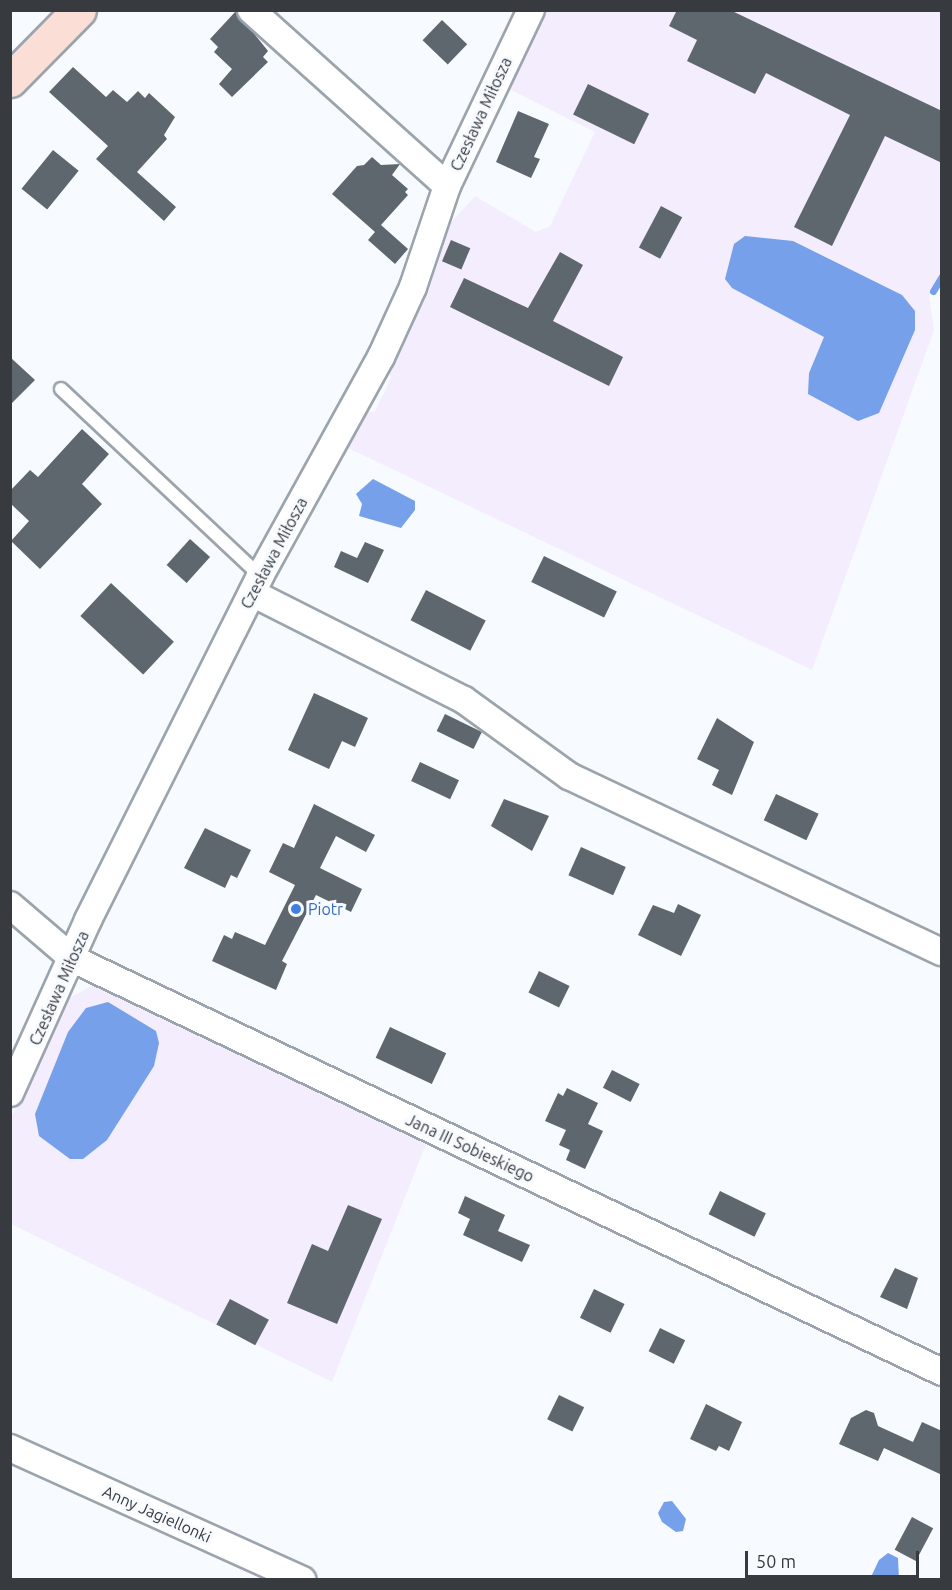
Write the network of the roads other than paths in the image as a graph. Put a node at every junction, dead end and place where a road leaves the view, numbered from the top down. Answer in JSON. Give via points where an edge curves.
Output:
{"nodes":[{"id":1,"x":79,"y":10,"type":"edge"},
{"id":2,"x":251,"y":10,"type":"edge"},
{"id":3,"x":531,"y":10,"type":"edge"},
{"id":4,"x":10,"y":80,"type":"edge"},
{"id":5,"x":447,"y":186,"type":"junction"},
{"id":6,"x":61,"y":388,"type":"dead end"},
{"id":7,"x":256,"y":585,"type":"junction"},
{"id":8,"x":10,"y":905,"type":"edge"},
{"id":9,"x":942,"y":952,"type":"edge"},
{"id":10,"x":73,"y":959,"type":"junction"},
{"id":11,"x":10,"y":1093,"type":"edge"},
{"id":12,"x":942,"y":1372,"type":"edge"},
{"id":13,"x":10,"y":1448,"type":"edge"},
{"id":14,"x":303,"y":1580,"type":"edge"}],
"edges":[{"from":1,"to":4,"type":"street"},
{"from":2,"to":5,"type":"street"},
{"from":3,"to":5,"type":"street","name":"Czesława Miłosza"},
{"from":5,"to":7,"type":"street","name":"Czesława Miłosza","via":[[413,287],[381,357]]},
{"from":6,"to":7,"type":"lane"},
{"from":7,"to":9,"type":"street","via":[[464,700],[568,776]]},
{"from":7,"to":10,"type":"street","name":"Czesława Miłosza","via":[[88,920]]},
{"from":8,"to":10,"type":"street","name":"Jana III Sobieskiego"},
{"from":10,"to":11,"type":"street","name":"Czesława Miłosza"},
{"from":10,"to":12,"type":"street","name":"Jana III Sobieskiego"},
{"from":13,"to":14,"type":"street","name":"Anny Jagiellonki"}]}
